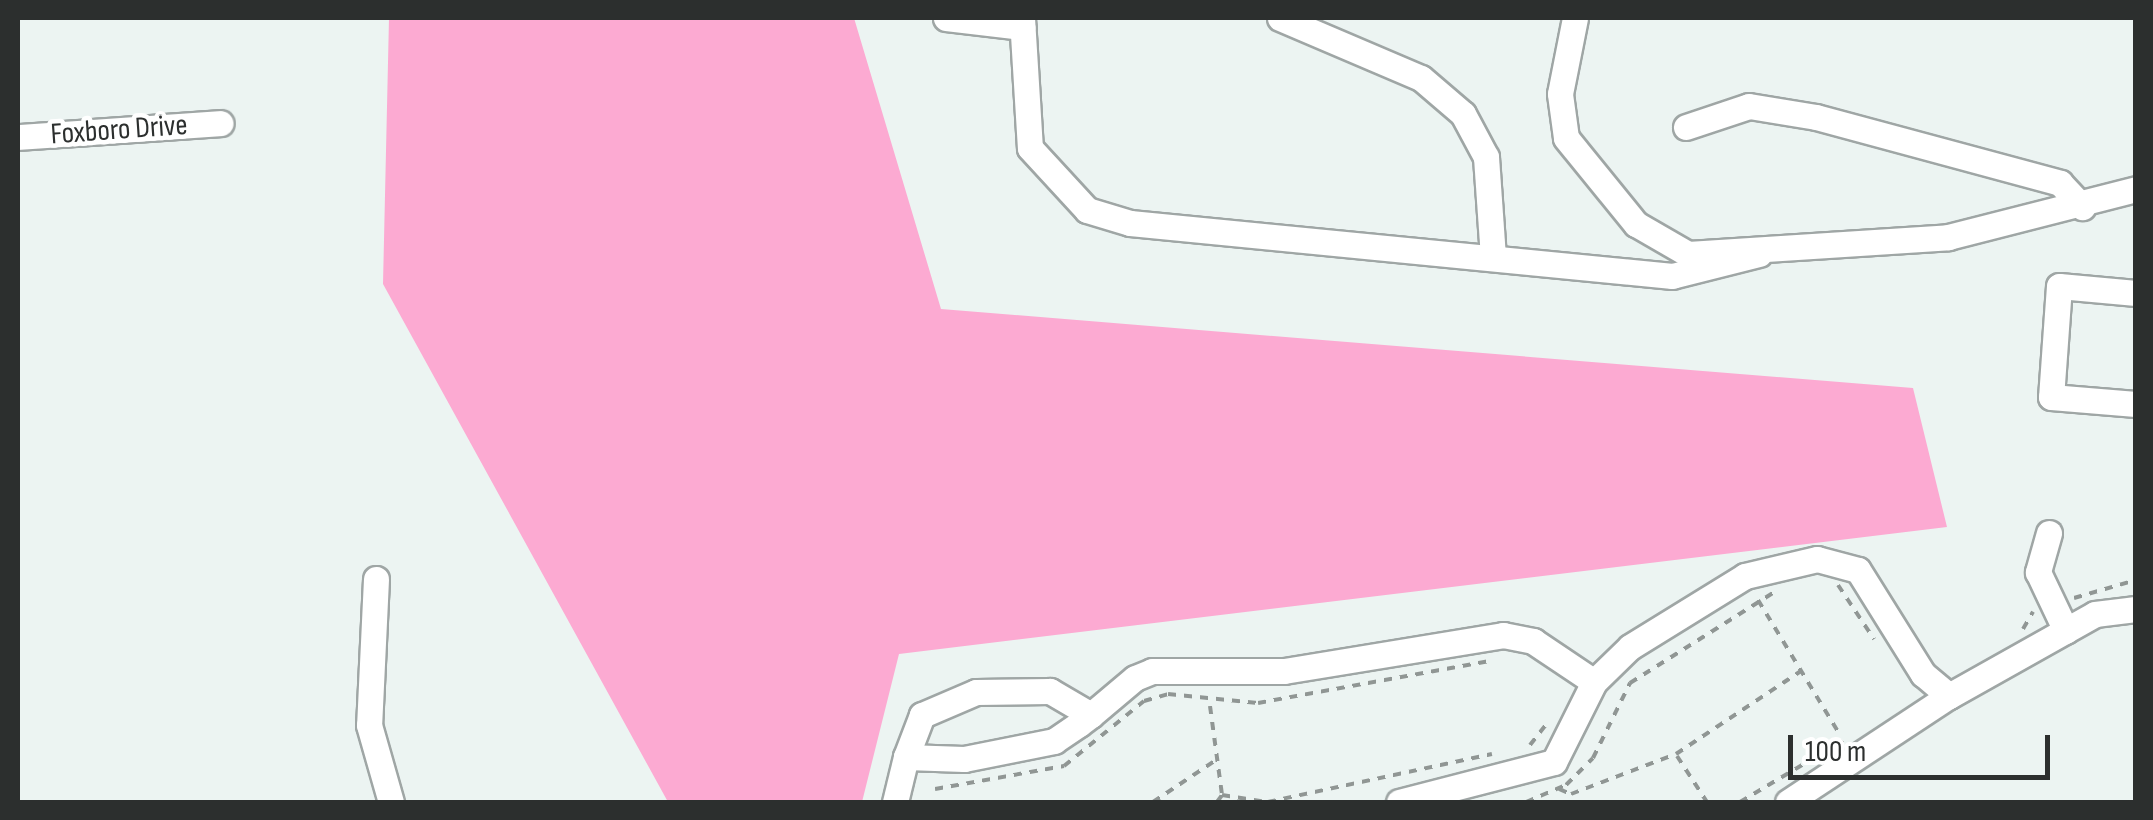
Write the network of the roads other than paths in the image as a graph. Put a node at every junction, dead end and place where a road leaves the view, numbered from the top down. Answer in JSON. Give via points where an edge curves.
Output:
{"nodes":[{"id":1,"x":1280,"y":18,"type":"edge"},
{"id":2,"x":1575,"y":18,"type":"edge"},
{"id":3,"x":964,"y":19,"type":"edge"},
{"id":4,"x":1022,"y":22,"type":"edge"},
{"id":5,"x":221,"y":122,"type":"dead end"},
{"id":6,"x":1686,"y":127,"type":"dead end"},
{"id":7,"x":18,"y":137,"type":"edge"},
{"id":8,"x":2136,"y":189,"type":"edge"},
{"id":9,"x":2082,"y":207,"type":"junction"},
{"id":10,"x":1759,"y":254,"type":"junction"},
{"id":11,"x":1493,"y":258,"type":"junction"},
{"id":12,"x":2136,"y":294,"type":"edge"},
{"id":13,"x":2136,"y":404,"type":"edge"},
{"id":14,"x":2049,"y":533,"type":"dead end"},
{"id":15,"x":376,"y":578,"type":"dead end"},
{"id":16,"x":2136,"y":609,"type":"edge"},
{"id":17,"x":2066,"y":632,"type":"junction"},
{"id":18,"x":1594,"y":682,"type":"junction"},
{"id":19,"x":1949,"y":696,"type":"junction"},
{"id":20,"x":1091,"y":715,"type":"junction"},
{"id":21,"x":906,"y":758,"type":"junction"},
{"id":22,"x":391,"y":802,"type":"edge"},
{"id":23,"x":895,"y":802,"type":"edge"},
{"id":24,"x":1400,"y":802,"type":"edge"},
{"id":25,"x":1788,"y":802,"type":"edge"}],
"edges":[{"from":1,"to":11,"type":"street","via":[[1420,78],[1463,114],[1486,157]]},
{"from":2,"to":10,"type":"street","via":[[1560,94],[1566,138],[1636,224],[1688,254]]},
{"from":3,"to":4,"type":"street"},
{"from":4,"to":11,"type":"street","via":[[1030,148],[1087,210],[1130,222]]},
{"from":5,"to":7,"type":"street","name":"Foxboro Drive"},
{"from":6,"to":9,"type":"street","via":[[1749,106],[1816,117],[2060,183]]},
{"from":8,"to":9,"type":"street"},
{"from":9,"to":10,"type":"street","via":[[1948,238]]},
{"from":10,"to":11,"type":"street","via":[[1672,276]]},
{"from":12,"to":13,"type":"street","via":[[2060,286],[2052,397]]},
{"from":14,"to":17,"type":"street","via":[[2038,572]]},
{"from":15,"to":22,"type":"street","via":[[369,725]]},
{"from":16,"to":17,"type":"street","via":[[2095,614]]},
{"from":17,"to":19,"type":"street"},
{"from":18,"to":19,"type":"street","via":[[1630,647],[1745,576],[1828,559],[1858,570],[1923,674]]},
{"from":18,"to":20,"type":"street","via":[[1533,641],[1503,635],[1284,672],[1152,671]]},
{"from":18,"to":24,"type":"street","via":[[1554,762]]},
{"from":19,"to":25,"type":"street"},
{"from":20,"to":21,"type":"street","via":[[1018,752]]},
{"from":20,"to":21,"type":"street","via":[[1050,691],[976,692],[922,715]]},
{"from":21,"to":23,"type":"street"}]}
